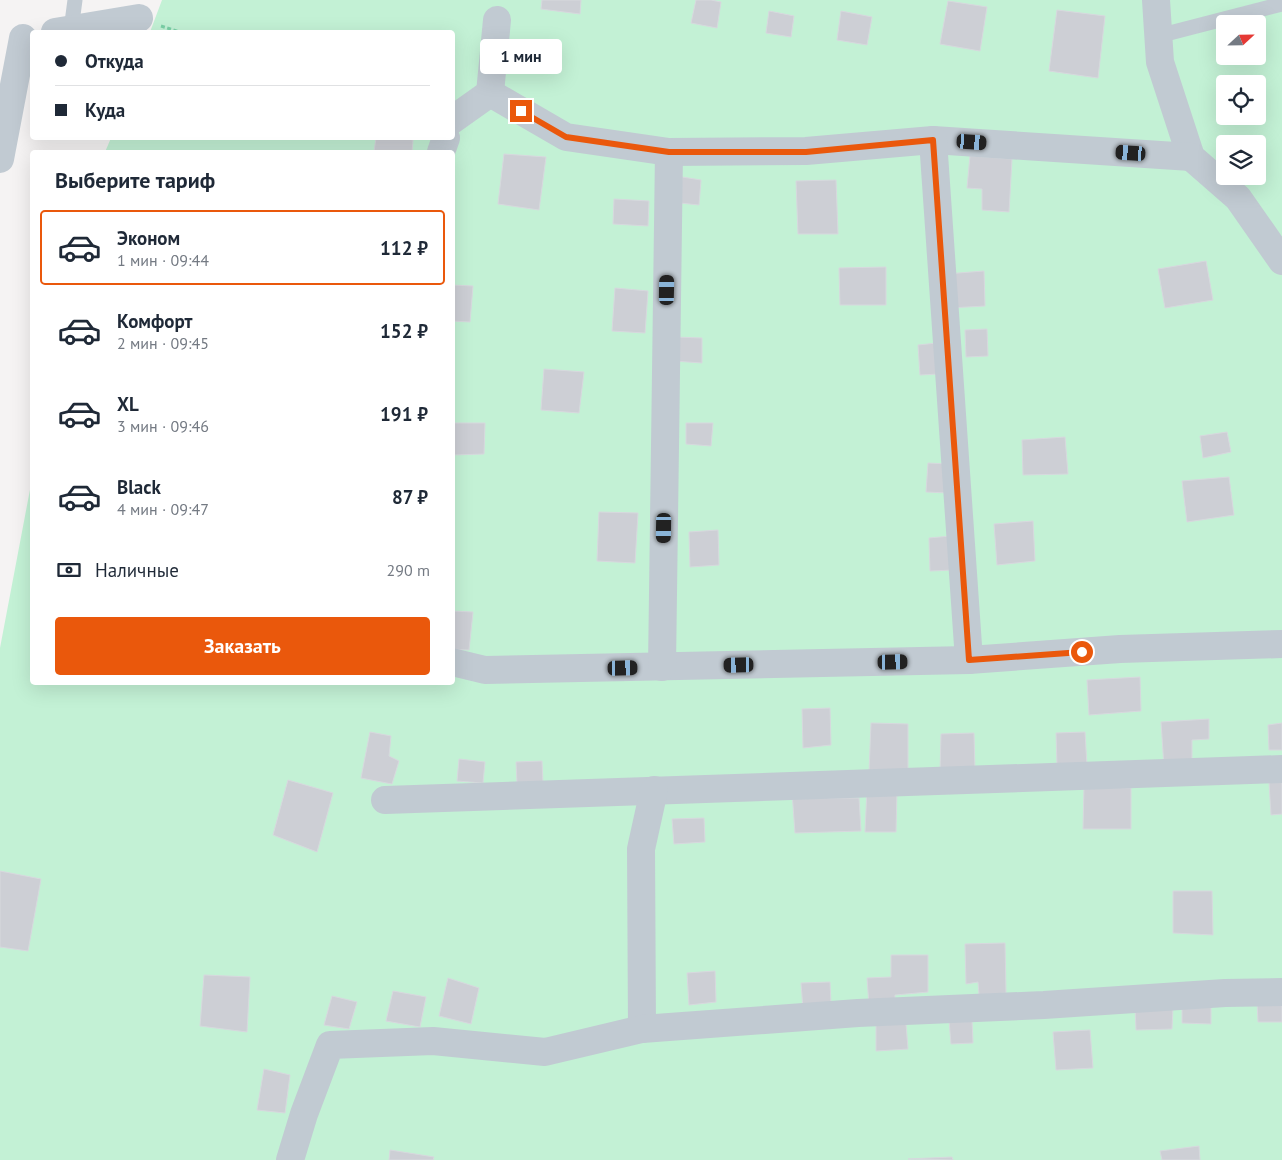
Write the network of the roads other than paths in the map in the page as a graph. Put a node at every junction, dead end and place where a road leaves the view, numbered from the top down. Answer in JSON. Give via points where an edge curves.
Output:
{"nodes":[{"id":1,"x":75,"y":0,"type":"edge"},
{"id":2,"x":1156,"y":0,"type":"edge"},
{"id":3,"x":1282,"y":4,"type":"edge"},
{"id":4,"x":140,"y":18,"type":"dead end"},
{"id":5,"x":497,"y":20,"type":"dead end"},
{"id":6,"x":63,"y":30,"type":"edge"},
{"id":7,"x":69,"y":30,"type":"edge"},
{"id":8,"x":1158,"y":36,"type":"junction"},
{"id":9,"x":18,"y":39,"type":"edge"},
{"id":10,"x":490,"y":93,"type":"junction"},
{"id":11,"x":4,"y":116,"type":"edge"},
{"id":12,"x":455,"y":118,"type":"edge"},
{"id":13,"x":933,"y":140,"type":"junction"},
{"id":14,"x":669,"y":152,"type":"junction"},
{"id":15,"x":1191,"y":157,"type":"junction"},
{"id":16,"x":0,"y":159,"type":"edge"},
{"id":17,"x":1282,"y":261,"type":"edge"},
{"id":18,"x":1282,"y":644,"type":"edge"},
{"id":19,"x":969,"y":660,"type":"junction"},
{"id":20,"x":455,"y":663,"type":"edge"},
{"id":21,"x":662,"y":667,"type":"junction"},
{"id":22,"x":1282,"y":769,"type":"edge"},
{"id":23,"x":654,"y":790,"type":"junction"},
{"id":24,"x":385,"y":800,"type":"dead end"},
{"id":25,"x":1282,"y":992,"type":"edge"},
{"id":26,"x":642,"y":1029,"type":"junction"},
{"id":27,"x":290,"y":1160,"type":"edge"}],
"edges":[{"from":1,"to":6,"type":"lane"},
{"from":2,"to":8,"type":"street"},
{"from":3,"to":8,"type":"lane"},
{"from":4,"to":7,"type":"street"},
{"from":5,"to":10,"type":"street"},
{"from":8,"to":15,"type":"street","via":[[1160,62]]},
{"from":9,"to":11,"type":"street"},
{"from":10,"to":12,"type":"street"},
{"from":10,"to":14,"type":"street","via":[[566,137]]},
{"from":11,"to":16,"type":"street"},
{"from":13,"to":14,"type":"street","via":[[806,152]]},
{"from":13,"to":15,"type":"street"},
{"from":13,"to":19,"type":"street"},
{"from":14,"to":21,"type":"street"},
{"from":15,"to":17,"type":"street","via":[[1238,198]]},
{"from":18,"to":19,"type":"street","via":[[1120,649]]},
{"from":19,"to":21,"type":"street"},
{"from":20,"to":21,"type":"street","via":[[485,670]]},
{"from":22,"to":23,"type":"street"},
{"from":23,"to":24,"type":"street"},
{"from":23,"to":26,"type":"street","via":[[641,849]]},
{"from":25,"to":26,"type":"street","via":[[858,1013]]},
{"from":26,"to":27,"type":"street","via":[[545,1052],[433,1041],[330,1045]]}]}
